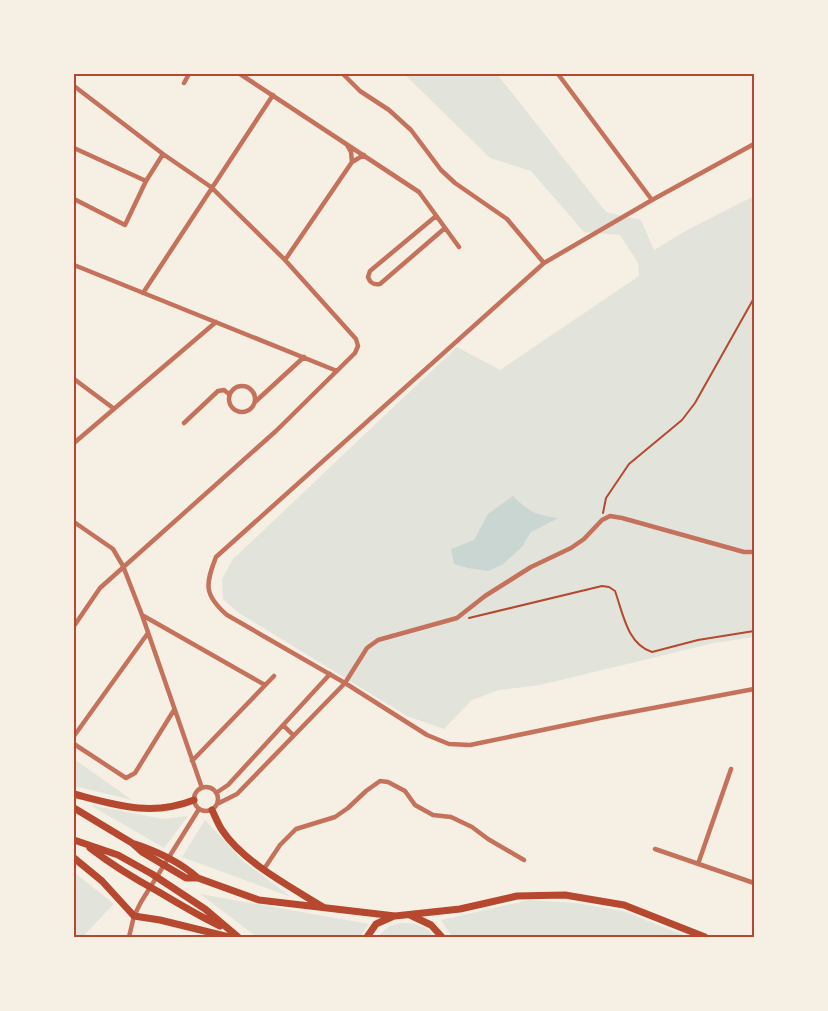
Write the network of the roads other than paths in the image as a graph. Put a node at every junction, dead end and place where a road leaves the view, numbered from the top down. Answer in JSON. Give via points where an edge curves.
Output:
{"nodes":[{"id":1,"x":188,"y":74,"type":"edge"},
{"id":2,"x":240,"y":74,"type":"edge"},
{"id":3,"x":343,"y":74,"type":"edge"},
{"id":4,"x":558,"y":74,"type":"edge"},
{"id":5,"x":184,"y":82,"type":"dead end"},
{"id":6,"x":74,"y":86,"type":"edge"},
{"id":7,"x":273,"y":95,"type":"junction"},
{"id":8,"x":346,"y":144,"type":"junction"},
{"id":9,"x":754,"y":144,"type":"edge"},
{"id":10,"x":74,"y":148,"type":"edge"},
{"id":11,"x":163,"y":154,"type":"junction"},
{"id":12,"x":364,"y":155,"type":"junction"},
{"id":13,"x":352,"y":162,"type":"junction"},
{"id":14,"x":146,"y":181,"type":"junction"},
{"id":15,"x":212,"y":187,"type":"junction"},
{"id":16,"x":74,"y":199,"type":"edge"},
{"id":17,"x":652,"y":200,"type":"junction"},
{"id":18,"x":436,"y":216,"type":"junction"},
{"id":19,"x":446,"y":228,"type":"junction"},
{"id":20,"x":459,"y":246,"type":"dead end"},
{"id":21,"x":285,"y":260,"type":"junction"},
{"id":22,"x":544,"y":263,"type":"junction"},
{"id":23,"x":74,"y":266,"type":"edge"},
{"id":24,"x":143,"y":293,"type":"junction"},
{"id":25,"x":216,"y":322,"type":"junction"},
{"id":26,"x":304,"y":357,"type":"junction"},
{"id":27,"x":337,"y":371,"type":"junction"},
{"id":28,"x":74,"y":379,"type":"edge"},
{"id":29,"x":229,"y":394,"type":"junction"},
{"id":30,"x":255,"y":402,"type":"junction"},
{"id":31,"x":113,"y":408,"type":"junction"},
{"id":32,"x":184,"y":423,"type":"dead end"},
{"id":33,"x":74,"y":443,"type":"edge"},
{"id":34,"x":74,"y":523,"type":"edge"},
{"id":35,"x":754,"y":552,"type":"edge"},
{"id":36,"x":123,"y":566,"type":"junction"},
{"id":37,"x":142,"y":614,"type":"junction"},
{"id":38,"x":74,"y":626,"type":"edge"},
{"id":39,"x":148,"y":633,"type":"junction"},
{"id":40,"x":330,"y":674,"type":"junction"},
{"id":41,"x":274,"y":676,"type":"dead end"},
{"id":42,"x":345,"y":683,"type":"junction"},
{"id":43,"x":265,"y":685,"type":"junction"},
{"id":44,"x":754,"y":689,"type":"edge"},
{"id":45,"x":174,"y":710,"type":"junction"},
{"id":46,"x":283,"y":725,"type":"junction"},
{"id":47,"x":293,"y":735,"type":"junction"},
{"id":48,"x":74,"y":736,"type":"edge"},
{"id":49,"x":74,"y":744,"type":"edge"},
{"id":50,"x":192,"y":762,"type":"junction"},
{"id":51,"x":731,"y":769,"type":"dead end"},
{"id":52,"x":202,"y":788,"type":"junction"},
{"id":53,"x":216,"y":792,"type":"junction"},
{"id":54,"x":74,"y":794,"type":"edge"},
{"id":55,"x":194,"y":800,"type":"junction"},
{"id":56,"x":214,"y":807,"type":"junction"},
{"id":57,"x":74,"y":808,"type":"edge"},
{"id":58,"x":199,"y":809,"type":"junction"},
{"id":59,"x":74,"y":840,"type":"edge"},
{"id":60,"x":86,"y":845,"type":"junction"},
{"id":61,"x":655,"y":849,"type":"dead end"},
{"id":62,"x":74,"y":858,"type":"edge"},
{"id":63,"x":524,"y":860,"type":"dead end"},
{"id":64,"x":698,"y":864,"type":"junction"},
{"id":65,"x":264,"y":869,"type":"junction"},
{"id":66,"x":754,"y":884,"type":"edge"},
{"id":67,"x":325,"y":908,"type":"junction"},
{"id":68,"x":410,"y":915,"type":"junction"},
{"id":69,"x":134,"y":916,"type":"junction"},
{"id":70,"x":395,"y":916,"type":"junction"},
{"id":71,"x":226,"y":928,"type":"junction"},
{"id":72,"x":129,"y":937,"type":"edge"},
{"id":73,"x":229,"y":937,"type":"edge"},
{"id":74,"x":238,"y":937,"type":"edge"},
{"id":75,"x":367,"y":937,"type":"edge"},
{"id":76,"x":442,"y":937,"type":"edge"},
{"id":77,"x":705,"y":937,"type":"edge"}],
"edges":[{"from":1,"to":5,"type":"street"},
{"from":2,"to":7,"type":"street"},
{"from":3,"to":22,"type":"street","via":[[411,130],[455,183],[507,219]]},
{"from":4,"to":17,"type":"street"},
{"from":6,"to":11,"type":"street"},
{"from":7,"to":8,"type":"street"},
{"from":7,"to":15,"type":"street"},
{"from":8,"to":12,"type":"street"},
{"from":8,"to":13,"type":"street"},
{"from":9,"to":17,"type":"street"},
{"from":10,"to":14,"type":"street"},
{"from":11,"to":14,"type":"street"},
{"from":11,"to":15,"type":"street"},
{"from":12,"to":13,"type":"street"},
{"from":12,"to":18,"type":"street","via":[[419,192]]},
{"from":13,"to":21,"type":"street"},
{"from":14,"to":16,"type":"street","via":[[125,224]]},
{"from":15,"to":21,"type":"street"},
{"from":15,"to":24,"type":"street"},
{"from":17,"to":22,"type":"street"},
{"from":18,"to":19,"type":"street"},
{"from":18,"to":19,"type":"street","via":[[370,271],[370,282],[380,284]]},
{"from":19,"to":20,"type":"street"},
{"from":21,"to":27,"type":"street","via":[[356,339],[355,353]]},
{"from":22,"to":40,"type":"street","via":[[216,557],[208,588],[214,604],[227,615]]},
{"from":23,"to":24,"type":"street"},
{"from":24,"to":25,"type":"street"},
{"from":25,"to":26,"type":"street"},
{"from":25,"to":31,"type":"street"},
{"from":26,"to":27,"type":"street"},
{"from":26,"to":30,"type":"street"},
{"from":27,"to":36,"type":"street","via":[[276,431]]},
{"from":28,"to":31,"type":"street"},
{"from":29,"to":30,"type":"street","via":[[235,388],[247,387],[254,393]]},
{"from":29,"to":30,"type":"street","via":[[228,402],[237,412],[250,410]]},
{"from":29,"to":32,"type":"street","via":[[224,390],[218,391]]},
{"from":31,"to":33,"type":"street"},
{"from":34,"to":36,"type":"street","via":[[113,550]]},
{"from":35,"to":42,"type":"street","via":[[610,516],[572,548],[531,567],[457,618],[378,640],[367,648]]},
{"from":36,"to":37,"type":"street"},
{"from":36,"to":38,"type":"street","via":[[100,588]]},
{"from":37,"to":39,"type":"street"},
{"from":37,"to":43,"type":"street"},
{"from":39,"to":45,"type":"street"},
{"from":39,"to":48,"type":"street"},
{"from":40,"to":42,"type":"street"},
{"from":40,"to":46,"type":"street"},
{"from":41,"to":43,"type":"street"},
{"from":42,"to":44,"type":"street","via":[[427,735],[449,744],[470,745]]},
{"from":42,"to":47,"type":"street"},
{"from":43,"to":50,"type":"street"},
{"from":45,"to":49,"type":"street","via":[[135,773],[126,778]]},
{"from":45,"to":50,"type":"street"},
{"from":46,"to":47,"type":"street"},
{"from":46,"to":53,"type":"street","via":[[228,785]]},
{"from":47,"to":56,"type":"street","via":[[236,794]]},
{"from":50,"to":52,"type":"street"},
{"from":51,"to":64,"type":"street"},
{"from":52,"to":53,"type":"street"},
{"from":52,"to":55,"type":"street"},
{"from":53,"to":56,"type":"street","via":[[218,796]]},
{"from":54,"to":55,"type":"main road","via":[[148,810],[170,808]]},
{"from":55,"to":58,"type":"street"},
{"from":56,"to":58,"type":"street","via":[[203,811]]},
{"from":56,"to":65,"type":"main road","via":[[222,831]]},
{"from":57,"to":67,"type":"main road","via":[[186,878],[198,878],[259,900]]},
{"from":58,"to":69,"type":"street"},
{"from":59,"to":60,"type":"main road"},
{"from":60,"to":71,"type":"main road","via":[[138,880]]},
{"from":60,"to":71,"type":"main road","via":[[118,855],[152,874],[205,908]]},
{"from":61,"to":64,"type":"street"},
{"from":62,"to":69,"type":"main road","via":[[102,881]]},
{"from":63,"to":65,"type":"street","via":[[472,827],[415,806],[405,791],[380,781],[335,817],[296,829]]},
{"from":64,"to":66,"type":"street"},
{"from":65,"to":67,"type":"main road"},
{"from":67,"to":70,"type":"main road"},
{"from":68,"to":70,"type":"main road"},
{"from":68,"to":76,"type":"main road","via":[[431,925]]},
{"from":68,"to":77,"type":"main road","via":[[460,909],[517,896],[565,895],[624,905]]},
{"from":69,"to":72,"type":"street"},
{"from":69,"to":73,"type":"main road"},
{"from":70,"to":75,"type":"main road","via":[[376,924]]},
{"from":71,"to":74,"type":"main road"}]}
